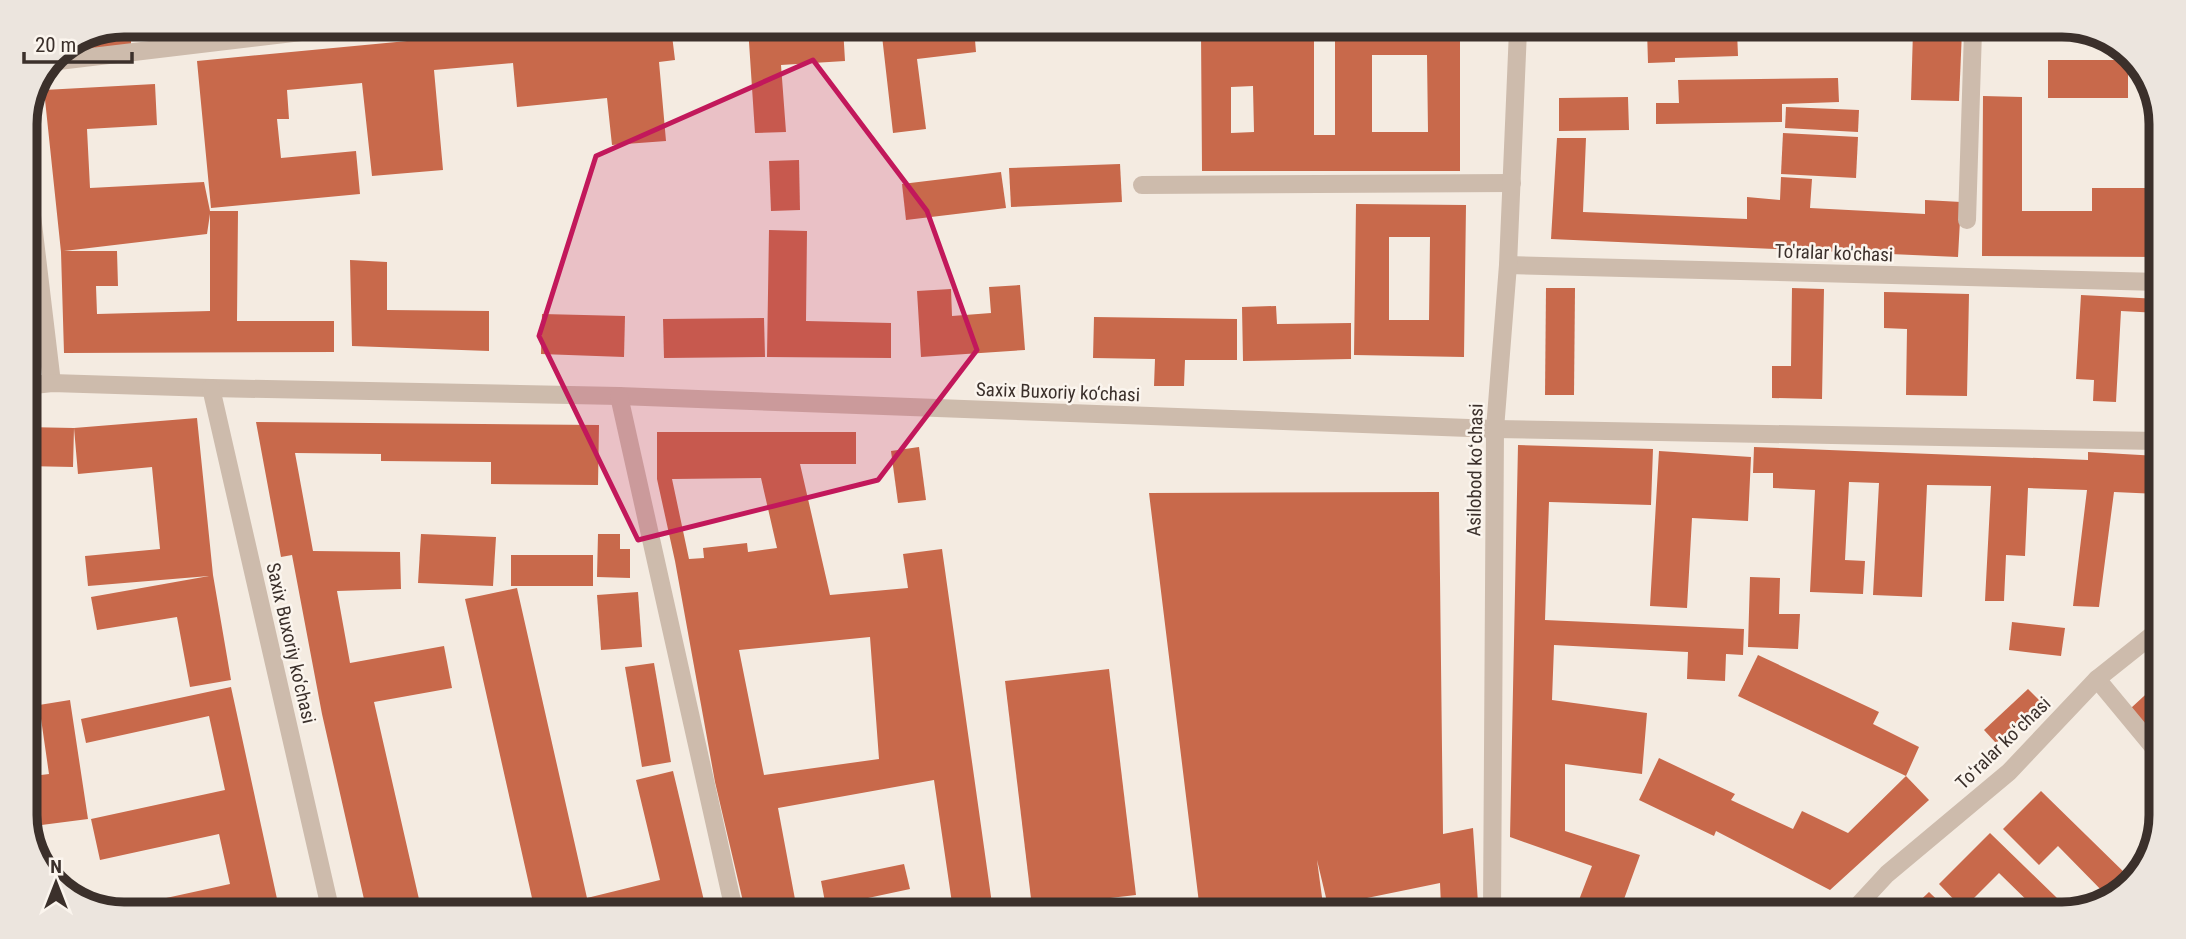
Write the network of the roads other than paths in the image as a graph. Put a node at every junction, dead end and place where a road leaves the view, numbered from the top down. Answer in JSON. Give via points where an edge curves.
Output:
{"nodes":[{"id":1,"x":259,"y":37,"type":"edge"},
{"id":2,"x":1518,"y":37,"type":"edge"},
{"id":3,"x":1973,"y":37,"type":"edge"},
{"id":4,"x":64,"y":60,"type":"edge"},
{"id":5,"x":1512,"y":183,"type":"junction"},
{"id":6,"x":1142,"y":185,"type":"dead end"},
{"id":7,"x":1967,"y":220,"type":"dead end"},
{"id":8,"x":37,"y":259,"type":"edge"},
{"id":9,"x":1508,"y":265,"type":"junction"},
{"id":10,"x":2149,"y":282,"type":"edge"},
{"id":11,"x":52,"y":383,"type":"junction"},
{"id":12,"x":37,"y":385,"type":"edge"},
{"id":13,"x":211,"y":388,"type":"junction"},
{"id":14,"x":619,"y":396,"type":"junction"},
{"id":15,"x":1495,"y":429,"type":"junction"},
{"id":16,"x":2149,"y":441,"type":"edge"},
{"id":17,"x":2149,"y":638,"type":"edge"},
{"id":18,"x":2097,"y":679,"type":"junction"},
{"id":19,"x":2149,"y":742,"type":"edge"},
{"id":20,"x":329,"y":902,"type":"edge"},
{"id":21,"x":732,"y":902,"type":"edge"},
{"id":22,"x":1492,"y":902,"type":"edge"},
{"id":23,"x":1861,"y":902,"type":"edge"}],
"edges":[{"from":1,"to":4,"type":"street"},
{"from":2,"to":5,"type":"street","name":"Asilobod koʻchasi"},
{"from":3,"to":7,"type":"street"},
{"from":5,"to":6,"type":"street"},
{"from":5,"to":9,"type":"street","name":"Asilobod koʻchasi"},
{"from":8,"to":11,"type":"street"},
{"from":9,"to":10,"type":"street","name":"To'ralar ko'chasi"},
{"from":9,"to":15,"type":"street","name":"Asilobod koʻchasi"},
{"from":11,"to":12,"type":"street","name":"Saxix Buxoriy ko‘chasi"},
{"from":11,"to":13,"type":"street","name":"Saxix Buxoriy ko‘chasi"},
{"from":13,"to":14,"type":"street","name":"Saxix Buxoriy ko‘chasi"},
{"from":13,"to":20,"type":"street","name":"Saxix Buxoriy ko‘chasi"},
{"from":14,"to":15,"type":"street","name":"Saxix Buxoriy ko‘chasi"},
{"from":14,"to":21,"type":"street"},
{"from":15,"to":16,"type":"street","name":"Saxix Buxoriy ko‘chasi"},
{"from":15,"to":22,"type":"street","name":"Asilobod koʻchasi"},
{"from":17,"to":18,"type":"street","name":"Toʻralar koʻchasi"},
{"from":18,"to":19,"type":"street"},
{"from":18,"to":23,"type":"street","name":"Toʻralar koʻchasi","via":[[2010,772],[1887,874]]}]}
